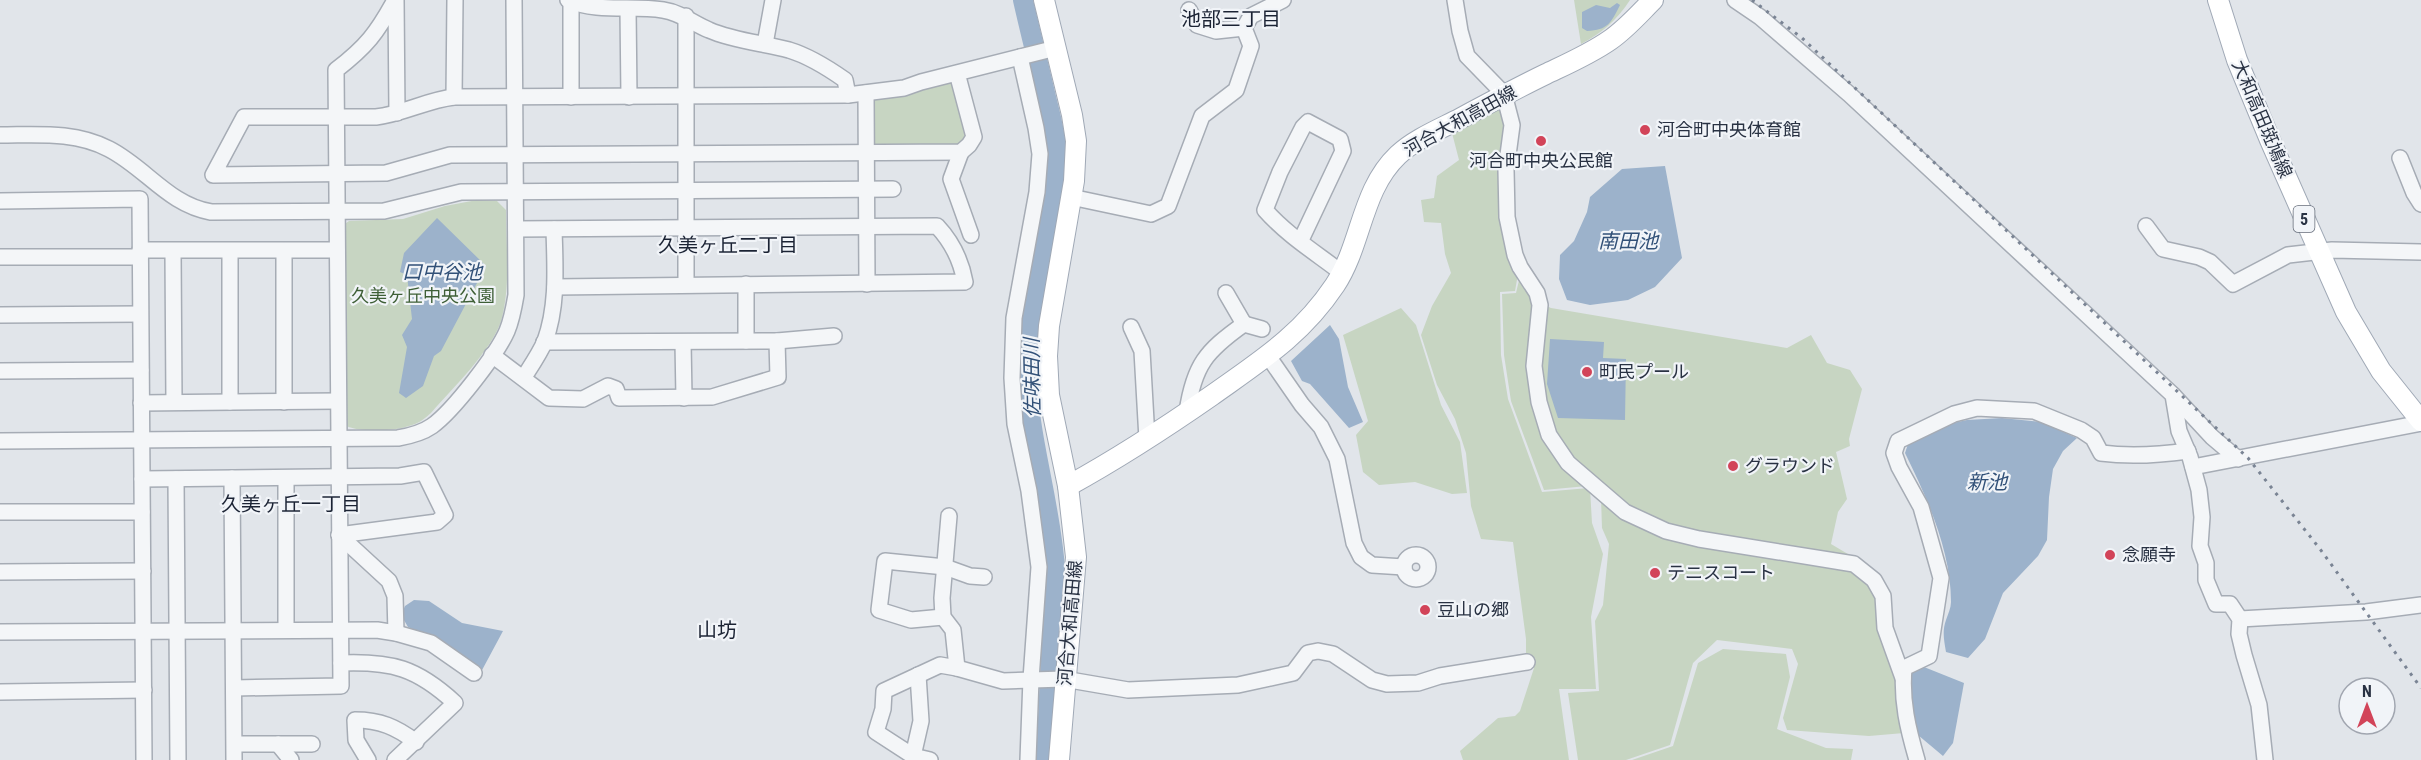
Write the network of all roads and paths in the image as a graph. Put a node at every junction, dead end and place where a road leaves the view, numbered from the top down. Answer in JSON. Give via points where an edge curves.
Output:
{"nodes":[{"id":1,"x":396,"y":0,"type":"edge"},
{"id":2,"x":455,"y":0,"type":"edge"},
{"id":3,"x":514,"y":0,"type":"edge"},
{"id":4,"x":773,"y":0,"type":"edge"},
{"id":5,"x":1044,"y":0,"type":"edge"},
{"id":6,"x":1283,"y":0,"type":"edge"},
{"id":7,"x":1455,"y":0,"type":"edge"},
{"id":8,"x":1653,"y":0,"type":"edge"},
{"id":9,"x":1736,"y":0,"type":"edge"},
{"id":10,"x":2218,"y":0,"type":"edge"},
{"id":11,"x":569,"y":1,"type":"edge"},
{"id":12,"x":666,"y":5,"type":"edge"},
{"id":13,"x":628,"y":9,"type":"junction"},
{"id":14,"x":1189,"y":10,"type":"dead end"},
{"id":15,"x":686,"y":16,"type":"junction"},
{"id":16,"x":1244,"y":28,"type":"junction"},
{"id":17,"x":765,"y":44,"type":"junction"},
{"id":18,"x":1056,"y":48,"type":"junction"},
{"id":19,"x":1020,"y":57,"type":"junction"},
{"id":20,"x":957,"y":73,"type":"junction"},
{"id":21,"x":866,"y":93,"type":"junction"},
{"id":22,"x":1504,"y":94,"type":"junction"},
{"id":23,"x":848,"y":95,"type":"junction"},
{"id":24,"x":685,"y":96,"type":"junction"},
{"id":25,"x":454,"y":97,"type":"junction"},
{"id":26,"x":514,"y":97,"type":"junction"},
{"id":27,"x":571,"y":97,"type":"junction"},
{"id":28,"x":629,"y":97,"type":"junction"},
{"id":29,"x":397,"y":113,"type":"junction"},
{"id":30,"x":335,"y":118,"type":"junction"},
{"id":31,"x":0,"y":135,"type":"edge"},
{"id":32,"x":866,"y":152,"type":"junction"},
{"id":33,"x":961,"y":152,"type":"junction"},
{"id":34,"x":686,"y":153,"type":"junction"},
{"id":35,"x":515,"y":154,"type":"junction"},
{"id":36,"x":2400,"y":158,"type":"dead end"},
{"id":37,"x":336,"y":174,"type":"junction"},
{"id":38,"x":866,"y":189,"type":"junction"},
{"id":39,"x":893,"y":189,"type":"dead end"},
{"id":40,"x":516,"y":191,"type":"junction"},
{"id":41,"x":686,"y":191,"type":"junction"},
{"id":42,"x":1071,"y":197,"type":"junction"},
{"id":43,"x":0,"y":201,"type":"edge"},
{"id":44,"x":2421,"y":204,"type":"edge"},
{"id":45,"x":337,"y":212,"type":"junction"},
{"id":46,"x":2145,"y":226,"type":"dead end"},
{"id":47,"x":867,"y":227,"type":"junction"},
{"id":48,"x":686,"y":228,"type":"junction"},
{"id":49,"x":516,"y":229,"type":"junction"},
{"id":50,"x":554,"y":229,"type":"junction"},
{"id":51,"x":971,"y":235,"type":"dead end"},
{"id":52,"x":1300,"y":242,"type":"junction"},
{"id":53,"x":337,"y":250,"type":"junction"},
{"id":54,"x":284,"y":251,"type":"junction"},
{"id":55,"x":2319,"y":251,"type":"junction"},
{"id":56,"x":173,"y":252,"type":"junction"},
{"id":57,"x":230,"y":252,"type":"junction"},
{"id":58,"x":2421,"y":252,"type":"edge"},
{"id":59,"x":140,"y":253,"type":"junction"},
{"id":60,"x":0,"y":257,"type":"edge"},
{"id":61,"x":1342,"y":273,"type":"junction"},
{"id":62,"x":746,"y":284,"type":"junction"},
{"id":63,"x":867,"y":284,"type":"junction"},
{"id":64,"x":686,"y":285,"type":"junction"},
{"id":65,"x":555,"y":287,"type":"junction"},
{"id":66,"x":1226,"y":293,"type":"dead end"},
{"id":67,"x":140,"y":314,"type":"junction"},
{"id":68,"x":0,"y":315,"type":"edge"},
{"id":69,"x":1244,"y":324,"type":"junction"},
{"id":70,"x":1131,"y":327,"type":"dead end"},
{"id":71,"x":1262,"y":329,"type":"dead end"},
{"id":72,"x":834,"y":336,"type":"dead end"},
{"id":73,"x":746,"y":341,"type":"junction"},
{"id":74,"x":777,"y":341,"type":"junction"},
{"id":75,"x":544,"y":342,"type":"junction"},
{"id":76,"x":683,"y":342,"type":"junction"},
{"id":77,"x":492,"y":355,"type":"junction"},
{"id":78,"x":1268,"y":356,"type":"junction"},
{"id":79,"x":141,"y":370,"type":"junction"},
{"id":80,"x":0,"y":371,"type":"edge"},
{"id":81,"x":524,"y":377,"type":"junction"},
{"id":82,"x":2173,"y":395,"type":"junction"},
{"id":83,"x":684,"y":398,"type":"junction"},
{"id":84,"x":338,"y":401,"type":"junction"},
{"id":85,"x":174,"y":402,"type":"junction"},
{"id":86,"x":230,"y":402,"type":"junction"},
{"id":87,"x":284,"y":402,"type":"junction"},
{"id":88,"x":141,"y":403,"type":"junction"},
{"id":89,"x":1187,"y":412,"type":"junction"},
{"id":90,"x":2421,"y":422,"type":"edge"},
{"id":91,"x":338,"y":439,"type":"junction"},
{"id":92,"x":1147,"y":439,"type":"junction"},
{"id":93,"x":142,"y":440,"type":"junction"},
{"id":94,"x":0,"y":441,"type":"edge"},
{"id":95,"x":2188,"y":451,"type":"junction"},
{"id":96,"x":2238,"y":459,"type":"junction"},
{"id":97,"x":2193,"y":467,"type":"junction"},
{"id":98,"x":232,"y":478,"type":"junction"},
{"id":99,"x":286,"y":478,"type":"junction"},
{"id":100,"x":338,"y":478,"type":"junction"},
{"id":101,"x":142,"y":479,"type":"junction"},
{"id":102,"x":176,"y":479,"type":"junction"},
{"id":103,"x":1068,"y":486,"type":"junction"},
{"id":104,"x":0,"y":512,"type":"edge"},
{"id":105,"x":142,"y":512,"type":"junction"},
{"id":106,"x":949,"y":516,"type":"dead end"},
{"id":107,"x":339,"y":536,"type":"junction"},
{"id":108,"x":945,"y":567,"type":"junction"},
{"id":109,"x":1404,"y":567,"type":"dead end"},
{"id":110,"x":143,"y":571,"type":"junction"},
{"id":111,"x":0,"y":572,"type":"edge"},
{"id":112,"x":984,"y":577,"type":"dead end"},
{"id":113,"x":2421,"y":605,"type":"edge"},
{"id":114,"x":943,"y":617,"type":"junction"},
{"id":115,"x":2240,"y":619,"type":"junction"},
{"id":116,"x":233,"y":630,"type":"junction"},
{"id":117,"x":286,"y":630,"type":"junction"},
{"id":118,"x":339,"y":630,"type":"junction"},
{"id":119,"x":144,"y":631,"type":"junction"},
{"id":120,"x":176,"y":631,"type":"junction"},
{"id":121,"x":0,"y":632,"type":"edge"},
{"id":122,"x":396,"y":633,"type":"junction"},
{"id":123,"x":1527,"y":662,"type":"dead end"},
{"id":124,"x":341,"y":663,"type":"junction"},
{"id":125,"x":957,"y":668,"type":"junction"},
{"id":126,"x":474,"y":673,"type":"dead end"},
{"id":127,"x":918,"y":675,"type":"junction"},
{"id":128,"x":1903,"y":678,"type":"junction"},
{"id":129,"x":1031,"y":679,"type":"junction"},
{"id":130,"x":1064,"y":680,"type":"junction"},
{"id":131,"x":234,"y":688,"type":"junction"},
{"id":132,"x":144,"y":690,"type":"junction"},
{"id":133,"x":0,"y":692,"type":"edge"},
{"id":134,"x":416,"y":742,"type":"junction"},
{"id":135,"x":235,"y":744,"type":"junction"},
{"id":136,"x":278,"y":744,"type":"junction"},
{"id":137,"x":312,"y":744,"type":"dead end"},
{"id":138,"x":913,"y":756,"type":"junction"},
{"id":139,"x":144,"y":760,"type":"edge"},
{"id":140,"x":178,"y":760,"type":"edge"},
{"id":141,"x":234,"y":760,"type":"edge"},
{"id":142,"x":291,"y":760,"type":"edge"},
{"id":143,"x":368,"y":760,"type":"edge"},
{"id":144,"x":395,"y":760,"type":"edge"},
{"id":145,"x":930,"y":760,"type":"edge"},
{"id":146,"x":1028,"y":760,"type":"edge"},
{"id":147,"x":1059,"y":760,"type":"edge"},
{"id":148,"x":1917,"y":760,"type":"edge"},
{"id":149,"x":2265,"y":760,"type":"edge"}],
"edges":[{"from":1,"to":29,"type":"street"},
{"from":1,"to":30,"type":"street","via":[[367,45],[336,70]]},
{"from":2,"to":25,"type":"street"},
{"from":3,"to":26,"type":"street"},
{"from":4,"to":17,"type":"street"},
{"from":5,"to":18,"type":"main road","name":"河合大和高田線"},
{"from":6,"to":16,"type":"street","via":[[1251,16]]},
{"from":7,"to":22,"type":"street","via":[[1467,56]]},
{"from":8,"to":22,"type":"main road","name":"河合大和高田線","via":[[1625,29],[1594,50]]},
{"from":9,"to":82,"type":"street","via":[[1849,94]]},
{"from":10,"to":55,"type":"main road","name":"大和高田斑鳩線","number":"5","via":[[2237,60]]},
{"from":11,"to":13,"type":"street"},
{"from":11,"to":27,"type":"street"},
{"from":12,"to":13,"type":"street"},
{"from":12,"to":15,"type":"street"},
{"from":13,"to":28,"type":"street"},
{"from":14,"to":16,"type":"street","via":[[1197,25],[1216,31]]},
{"from":15,"to":17,"type":"street","via":[[706,30]]},
{"from":15,"to":24,"type":"street"},
{"from":16,"to":42,"type":"street","via":[[1251,46],[1236,90],[1202,116],[1168,207],[1151,214]]},
{"from":17,"to":23,"type":"street","via":[[827,67],[845,80]]},
{"from":18,"to":19,"type":"street"},
{"from":18,"to":42,"type":"main road","name":"河合大和高田線","via":[[1076,141]]},
{"from":19,"to":20,"type":"street"},
{"from":19,"to":129,"type":"street","via":[[1040,154],[1014,318],[1012,378],[1015,424],[1039,567]]},
{"from":20,"to":21,"type":"street","via":[[904,88]]},
{"from":20,"to":33,"type":"street","via":[[974,137]]},
{"from":21,"to":23,"type":"street"},
{"from":21,"to":32,"type":"street"},
{"from":22,"to":61,"type":"main road","name":"河合大和高田線","via":[[1399,154],[1372,191]]},
{"from":22,"to":128,"type":"street","via":[[1512,126],[1506,170],[1507,217],[1515,255],[1540,304],[1534,366],[1539,402],[1549,435],[1568,463],[1625,512],[1666,531],[1854,564],[1874,580],[1883,596],[1886,628]]},
{"from":23,"to":24,"type":"street"},
{"from":24,"to":28,"type":"street"},
{"from":24,"to":34,"type":"street"},
{"from":25,"to":26,"type":"street"},
{"from":25,"to":29,"type":"street"},
{"from":26,"to":27,"type":"street"},
{"from":26,"to":35,"type":"street"},
{"from":27,"to":28,"type":"street"},
{"from":29,"to":30,"type":"street"},
{"from":30,"to":37,"type":"street"},
{"from":30,"to":37,"type":"street","via":[[244,117],[213,175]]},
{"from":31,"to":45,"type":"street","via":[[59,135],[91,141],[140,169],[176,200],[201,211]]},
{"from":32,"to":33,"type":"street"},
{"from":32,"to":34,"type":"street"},
{"from":32,"to":38,"type":"street"},
{"from":33,"to":51,"type":"street","via":[[951,179]]},
{"from":34,"to":35,"type":"street"},
{"from":34,"to":41,"type":"street"},
{"from":35,"to":37,"type":"street","via":[[450,155],[386,173]]},
{"from":35,"to":40,"type":"street"},
{"from":36,"to":44,"type":"street"},
{"from":37,"to":45,"type":"street"},
{"from":38,"to":39,"type":"street"},
{"from":38,"to":41,"type":"street"},
{"from":38,"to":47,"type":"street"},
{"from":40,"to":41,"type":"street"},
{"from":40,"to":45,"type":"street","via":[[461,192],[384,211]]},
{"from":40,"to":49,"type":"street"},
{"from":41,"to":48,"type":"street"},
{"from":42,"to":103,"type":"main road","name":"河合大和高田線","via":[[1047,356],[1049,395]]},
{"from":43,"to":59,"type":"street","via":[[140,200]]},
{"from":45,"to":53,"type":"street"},
{"from":46,"to":55,"type":"street","via":[[2163,249],[2199,256],[2233,284],[2288,255]]},
{"from":47,"to":48,"type":"street"},
{"from":47,"to":63,"type":"street"},
{"from":47,"to":63,"type":"street","via":[[937,226],[961,261],[965,282]]},
{"from":48,"to":50,"type":"street"},
{"from":48,"to":64,"type":"street"},
{"from":49,"to":50,"type":"street"},
{"from":49,"to":77,"type":"street","via":[[513,314]]},
{"from":50,"to":65,"type":"street"},
{"from":52,"to":52,"type":"street","via":[[1343,151],[1340,139],[1308,122],[1280,172],[1265,210]]},
{"from":52,"to":61,"type":"street"},
{"from":53,"to":54,"type":"street"},
{"from":53,"to":84,"type":"street"},
{"from":54,"to":57,"type":"street"},
{"from":54,"to":87,"type":"street"},
{"from":55,"to":58,"type":"street"},
{"from":55,"to":90,"type":"main road","name":"大和高田斑鳩線","number":"5","via":[[2362,341]]},
{"from":56,"to":57,"type":"street"},
{"from":56,"to":59,"type":"street"},
{"from":56,"to":85,"type":"street"},
{"from":57,"to":86,"type":"street"},
{"from":59,"to":60,"type":"street"},
{"from":59,"to":67,"type":"street"},
{"from":61,"to":78,"type":"main road","name":"河合大和高田線","via":[[1305,324]]},
{"from":62,"to":63,"type":"street"},
{"from":62,"to":64,"type":"street"},
{"from":62,"to":73,"type":"street"},
{"from":64,"to":65,"type":"street"},
{"from":65,"to":75,"type":"street"},
{"from":66,"to":69,"type":"street"},
{"from":67,"to":68,"type":"street"},
{"from":67,"to":79,"type":"street"},
{"from":69,"to":71,"type":"street"},
{"from":69,"to":89,"type":"street","via":[[1219,342],[1200,363]]},
{"from":70,"to":92,"type":"street","via":[[1142,351]]},
{"from":72,"to":74,"type":"street"},
{"from":73,"to":74,"type":"street"},
{"from":73,"to":76,"type":"street"},
{"from":74,"to":83,"type":"street","via":[[778,377],[712,397]]},
{"from":75,"to":76,"type":"street"},
{"from":75,"to":81,"type":"street"},
{"from":76,"to":83,"type":"street"},
{"from":77,"to":81,"type":"street"},
{"from":77,"to":91,"type":"street","via":[[444,415],[424,431],[398,438]]},
{"from":78,"to":89,"type":"main road","name":"河合大和高田線"},
{"from":78,"to":109,"type":"street","via":[[1322,427],[1337,459],[1360,557],[1372,565]]},
{"from":79,"to":80,"type":"street"},
{"from":79,"to":88,"type":"street"},
{"from":81,"to":83,"type":"street","via":[[549,399],[583,399],[608,386],[616,389],[619,398]]},
{"from":82,"to":95,"type":"street","via":[[2179,431]]},
{"from":82,"to":96,"type":"street"},
{"from":84,"to":87,"type":"street"},
{"from":84,"to":91,"type":"street"},
{"from":85,"to":86,"type":"street"},
{"from":85,"to":88,"type":"street"},
{"from":86,"to":87,"type":"street"},
{"from":88,"to":93,"type":"street"},
{"from":89,"to":92,"type":"main road","name":"河合大和高田線"},
{"from":90,"to":96,"type":"street"},
{"from":91,"to":93,"type":"street"},
{"from":91,"to":100,"type":"street"},
{"from":92,"to":103,"type":"main road","name":"河合大和高田線"},
{"from":93,"to":94,"type":"street"},
{"from":93,"to":101,"type":"street"},
{"from":95,"to":97,"type":"street"},
{"from":95,"to":128,"type":"street","via":[[2121,456],[2101,453],[2093,438],[2081,430],[2034,411],[1977,408],[1954,414],[1898,441],[1896,460],[1922,507],[1941,578],[1929,656],[1904,668]]},
{"from":96,"to":97,"type":"street"},
{"from":97,"to":115,"type":"street","via":[[2199,490],[2200,546],[2206,562],[2206,580],[2216,604],[2230,604]]},
{"from":98,"to":99,"type":"street"},
{"from":98,"to":102,"type":"street"},
{"from":98,"to":116,"type":"street"},
{"from":99,"to":100,"type":"street"},
{"from":99,"to":117,"type":"street"},
{"from":100,"to":107,"type":"street"},
{"from":100,"to":107,"type":"street","via":[[400,477],[424,472],[445,515],[437,522]]},
{"from":101,"to":102,"type":"street"},
{"from":101,"to":105,"type":"street"},
{"from":102,"to":120,"type":"street"},
{"from":103,"to":130,"type":"main road","name":"河合大和高田線","via":[[1076,557]]},
{"from":104,"to":105,"type":"street"},
{"from":105,"to":110,"type":"street"},
{"from":106,"to":108,"type":"street"},
{"from":107,"to":118,"type":"street"},
{"from":107,"to":122,"type":"street","via":[[389,581],[395,596]]},
{"from":108,"to":112,"type":"street"},
{"from":108,"to":114,"type":"street"},
{"from":108,"to":114,"type":"street","via":[[885,561],[879,610],[910,621]]},
{"from":110,"to":111,"type":"street"},
{"from":110,"to":119,"type":"street"},
{"from":113,"to":115,"type":"street"},
{"from":114,"to":125,"type":"street","via":[[952,630]]},
{"from":115,"to":149,"type":"street","via":[[2239,634],[2259,705]]},
{"from":116,"to":117,"type":"street"},
{"from":116,"to":120,"type":"street"},
{"from":116,"to":131,"type":"street"},
{"from":117,"to":118,"type":"street"},
{"from":118,"to":122,"type":"street"},
{"from":118,"to":124,"type":"street"},
{"from":119,"to":120,"type":"street"},
{"from":119,"to":121,"type":"street"},
{"from":119,"to":132,"type":"street"},
{"from":120,"to":140,"type":"street"},
{"from":122,"to":126,"type":"street","via":[[431,643]]},
{"from":123,"to":130,"type":"street","via":[[1418,683],[1387,684],[1372,680],[1333,654],[1318,651],[1308,654],[1293,673],[1238,685],[1128,690]]},
{"from":124,"to":131,"type":"street","via":[[341,686]]},
{"from":124,"to":134,"type":"street","via":[[371,662],[411,671],[435,684],[455,703]]},
{"from":125,"to":127,"type":"street","via":[[940,665]]},
{"from":125,"to":129,"type":"street","via":[[1003,681]]},
{"from":127,"to":138,"type":"street","via":[[921,721]]},
{"from":127,"to":138,"type":"street","via":[[884,691],[876,732]]},
{"from":128,"to":148,"type":"street","via":[[1906,719]]},
{"from":129,"to":130,"type":"street"},
{"from":129,"to":146,"type":"street"},
{"from":130,"to":147,"type":"main road","name":"河合大和高田線"},
{"from":131,"to":135,"type":"street"},
{"from":132,"to":133,"type":"street"},
{"from":132,"to":139,"type":"street"},
{"from":134,"to":143,"type":"street","via":[[397,728],[372,720],[355,720],[356,740]]},
{"from":134,"to":144,"type":"street"},
{"from":135,"to":136,"type":"street"},
{"from":135,"to":141,"type":"street"},
{"from":136,"to":137,"type":"street"},
{"from":136,"to":142,"type":"street"},
{"from":138,"to":145,"type":"street"}]}
